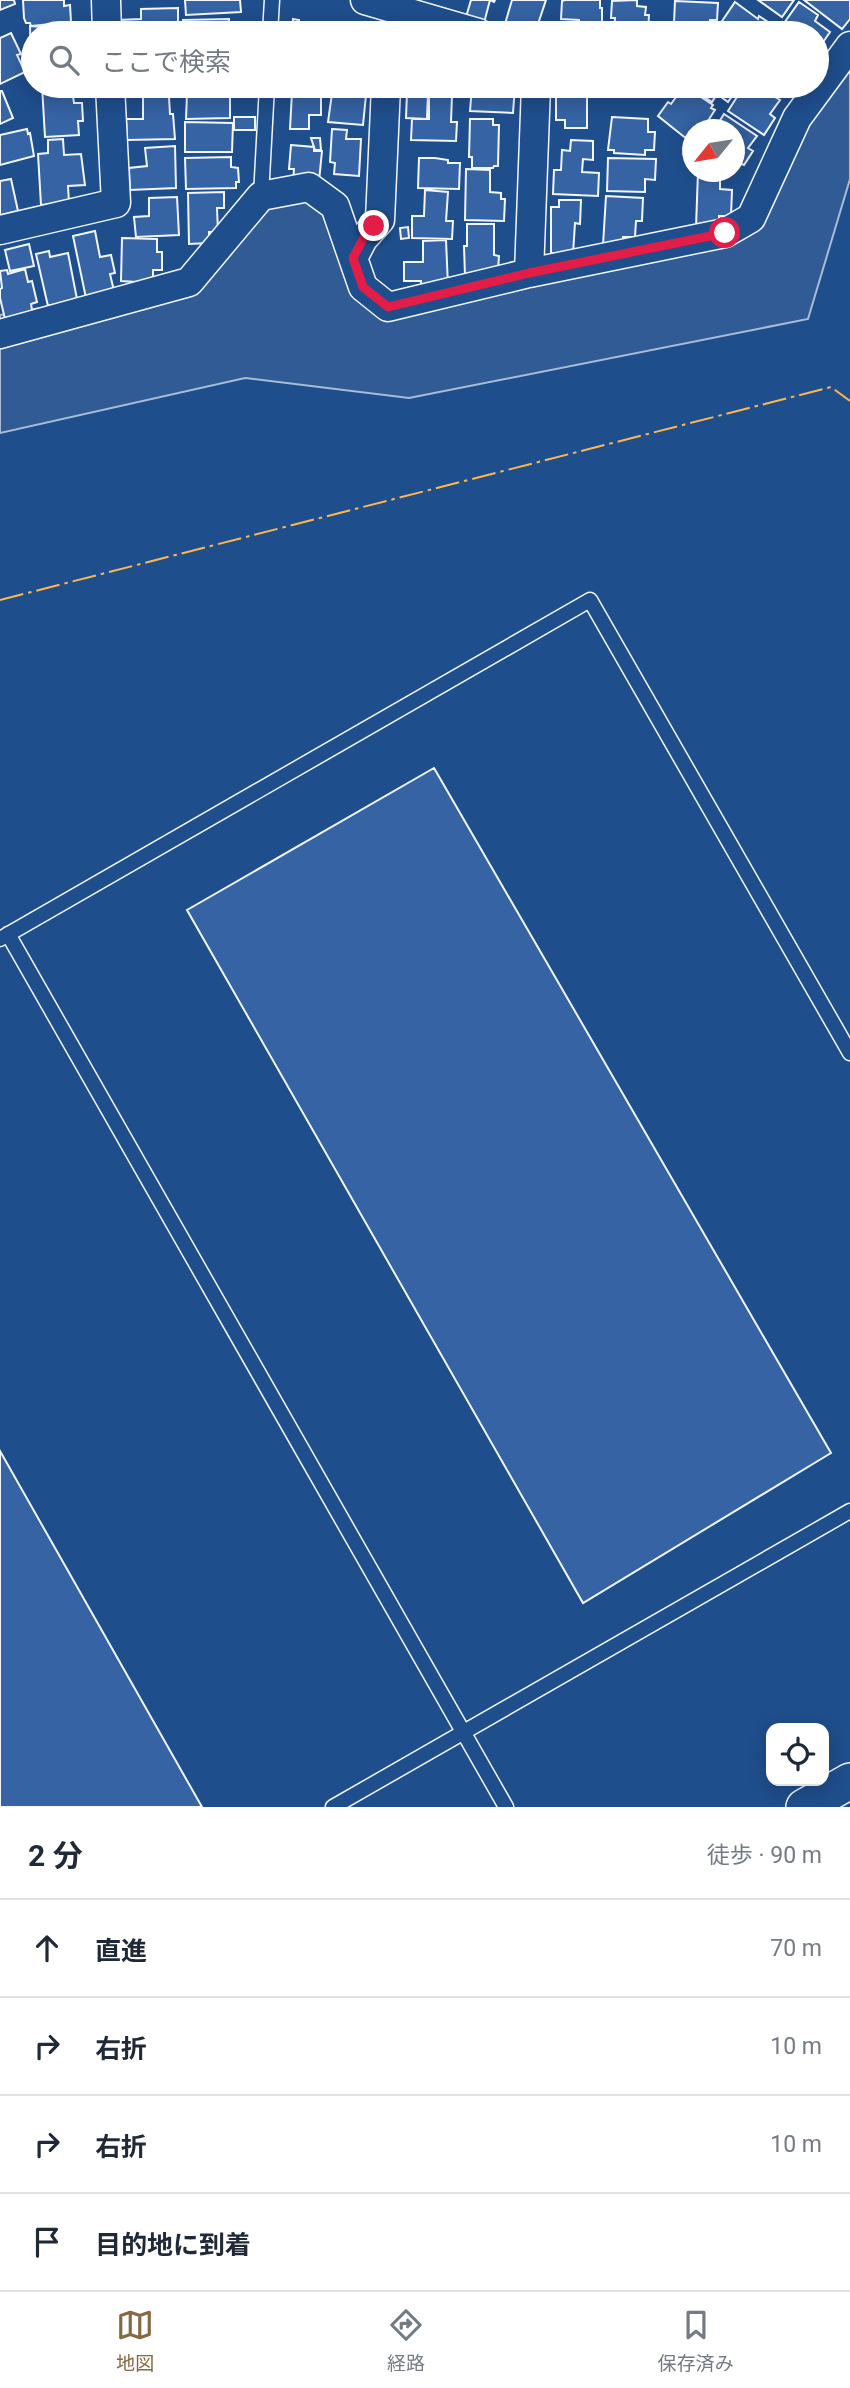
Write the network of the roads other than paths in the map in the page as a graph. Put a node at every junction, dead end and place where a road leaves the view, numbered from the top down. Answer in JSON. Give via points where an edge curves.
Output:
{"nodes":[{"id":1,"x":106,"y":0,"type":"edge"},
{"id":2,"x":272,"y":0,"type":"edge"},
{"id":3,"x":381,"y":13,"type":"edge"},
{"id":4,"x":107,"y":21,"type":"edge"},
{"id":5,"x":271,"y":21,"type":"edge"},
{"id":6,"x":420,"y":21,"type":"edge"},
{"id":7,"x":850,"y":46,"type":"edge"},
{"id":8,"x":829,"y":75,"type":"edge"},
{"id":9,"x":111,"y":98,"type":"edge"},
{"id":10,"x":266,"y":98,"type":"edge"},
{"id":11,"x":385,"y":98,"type":"edge"},
{"id":12,"x":536,"y":98,"type":"edge"},
{"id":13,"x":812,"y":98,"type":"edge"},
{"id":14,"x":261,"y":196,"type":"junction"},
{"id":15,"x":0,"y":230,"type":"edge"},
{"id":16,"x":353,"y":258,"type":"junction"},
{"id":17,"x":529,"y":273,"type":"junction"},
{"id":18,"x":0,"y":334,"type":"edge"},
{"id":19,"x":4,"y":937,"type":"edge"},
{"id":20,"x":850,"y":1054,"type":"edge"},
{"id":21,"x":850,"y":1511,"type":"edge"},
{"id":22,"x":464,"y":1733,"type":"junction"},
{"id":23,"x":850,"y":1781,"type":"edge"},
{"id":24,"x":333,"y":1807,"type":"edge"},
{"id":25,"x":506,"y":1807,"type":"edge"},
{"id":26,"x":804,"y":1807,"type":"edge"}],
"edges":[{"from":1,"to":4,"type":"street"},
{"from":2,"to":5,"type":"lane"},
{"from":3,"to":6,"type":"street"},
{"from":7,"to":8,"type":"street"},
{"from":9,"to":15,"type":"street","via":[[116,203]]},
{"from":10,"to":14,"type":"lane"},
{"from":11,"to":16,"type":"street","via":[[380,220]]},
{"from":12,"to":17,"type":"street"},
{"from":13,"to":17,"type":"street","via":[[797,118],[751,218],[725,233]]},
{"from":14,"to":16,"type":"street","via":[[309,187],[335,206]]},
{"from":14,"to":18,"type":"street","via":[[189,282]]},
{"from":16,"to":17,"type":"street","via":[[363,287],[388,307]]},
{"from":19,"to":20,"type":"lane","via":[[590,600]]},
{"from":19,"to":22,"type":"lane"},
{"from":21,"to":22,"type":"lane"},
{"from":22,"to":24,"type":"lane"},
{"from":22,"to":25,"type":"lane"},
{"from":23,"to":26,"type":"street"}]}
